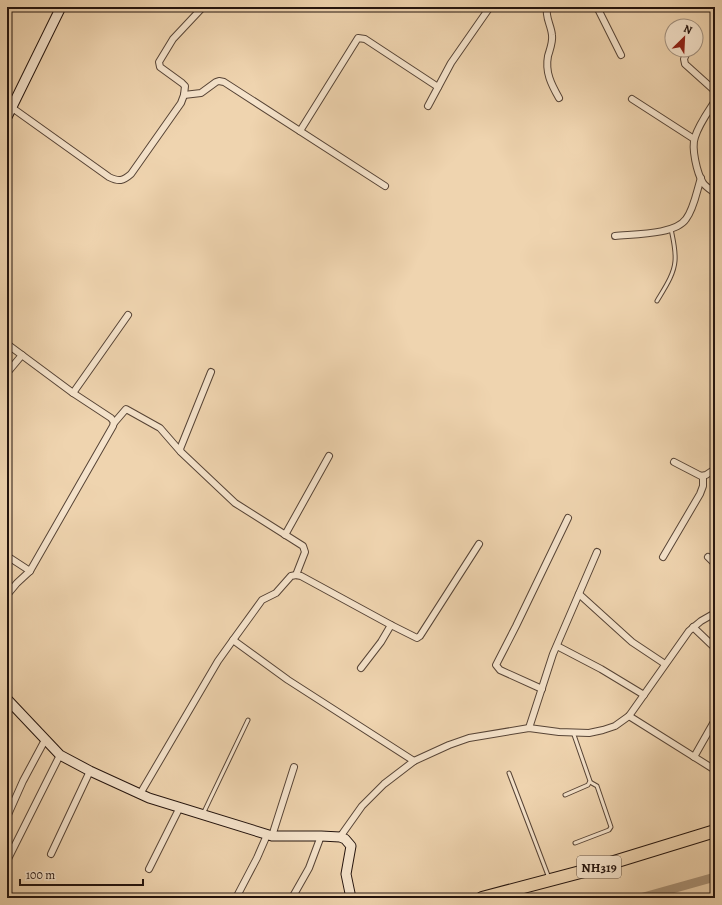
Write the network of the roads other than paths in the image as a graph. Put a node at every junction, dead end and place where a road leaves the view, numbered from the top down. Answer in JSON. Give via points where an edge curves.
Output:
{"nodes":[{"id":1,"x":61,"y":7,"type":"edge"},
{"id":2,"x":203,"y":7,"type":"edge"},
{"id":3,"x":490,"y":7,"type":"edge"},
{"id":4,"x":547,"y":7,"type":"edge"},
{"id":5,"x":596,"y":7,"type":"edge"},
{"id":6,"x":621,"y":55,"type":"dead end"},
{"id":7,"x":684,"y":58,"type":"edge"},
{"id":8,"x":438,"y":87,"type":"junction"},
{"id":9,"x":715,"y":91,"type":"edge"},
{"id":10,"x":184,"y":95,"type":"junction"},
{"id":11,"x":559,"y":98,"type":"dead end"},
{"id":12,"x":632,"y":99,"type":"dead end"},
{"id":13,"x":715,"y":101,"type":"edge"},
{"id":14,"x":428,"y":106,"type":"dead end"},
{"id":15,"x":11,"y":107,"type":"junction"},
{"id":16,"x":7,"y":117,"type":"edge"},
{"id":17,"x":300,"y":131,"type":"junction"},
{"id":18,"x":694,"y":139,"type":"junction"},
{"id":19,"x":701,"y":178,"type":"junction"},
{"id":20,"x":385,"y":186,"type":"dead end"},
{"id":21,"x":715,"y":194,"type":"edge"},
{"id":22,"x":672,"y":229,"type":"junction"},
{"id":23,"x":615,"y":236,"type":"dead end"},
{"id":24,"x":657,"y":301,"type":"dead end"},
{"id":25,"x":128,"y":315,"type":"dead end"},
{"id":26,"x":7,"y":344,"type":"edge"},
{"id":27,"x":22,"y":355,"type":"junction"},
{"id":28,"x":211,"y":372,"type":"dead end"},
{"id":29,"x":7,"y":373,"type":"edge"},
{"id":30,"x":73,"y":393,"type":"junction"},
{"id":31,"x":114,"y":424,"type":"junction"},
{"id":32,"x":180,"y":451,"type":"junction"},
{"id":33,"x":329,"y":456,"type":"dead end"},
{"id":34,"x":674,"y":462,"type":"dead end"},
{"id":35,"x":715,"y":469,"type":"edge"},
{"id":36,"x":703,"y":476,"type":"junction"},
{"id":37,"x":568,"y":518,"type":"dead end"},
{"id":38,"x":285,"y":535,"type":"junction"},
{"id":39,"x":479,"y":544,"type":"dead end"},
{"id":40,"x":597,"y":552,"type":"dead end"},
{"id":41,"x":7,"y":556,"type":"edge"},
{"id":42,"x":663,"y":557,"type":"dead end"},
{"id":43,"x":708,"y":557,"type":"dead end"},
{"id":44,"x":715,"y":564,"type":"edge"},
{"id":45,"x":30,"y":570,"type":"junction"},
{"id":46,"x":296,"y":574,"type":"junction"},
{"id":47,"x":579,"y":594,"type":"junction"},
{"id":48,"x":7,"y":595,"type":"edge"},
{"id":49,"x":715,"y":613,"type":"edge"},
{"id":50,"x":391,"y":625,"type":"junction"},
{"id":51,"x":694,"y":627,"type":"junction"},
{"id":52,"x":233,"y":640,"type":"junction"},
{"id":53,"x":557,"y":646,"type":"junction"},
{"id":54,"x":715,"y":648,"type":"edge"},
{"id":55,"x":665,"y":664,"type":"junction"},
{"id":56,"x":362,"y":668,"type":"dead end"},
{"id":57,"x":542,"y":688,"type":"junction"},
{"id":58,"x":644,"y":695,"type":"junction"},
{"id":59,"x":7,"y":700,"type":"edge"},
{"id":60,"x":629,"y":716,"type":"junction"},
{"id":61,"x":248,"y":720,"type":"dead end"},
{"id":62,"x":715,"y":720,"type":"edge"},
{"id":63,"x":528,"y":728,"type":"junction"},
{"id":64,"x":573,"y":732,"type":"junction"},
{"id":65,"x":45,"y":740,"type":"junction"},
{"id":66,"x":60,"y":755,"type":"junction"},
{"id":67,"x":694,"y":757,"type":"junction"},
{"id":68,"x":414,"y":761,"type":"junction"},
{"id":69,"x":294,"y":767,"type":"dead end"},
{"id":70,"x":715,"y":770,"type":"edge"},
{"id":71,"x":90,"y":771,"type":"junction"},
{"id":72,"x":509,"y":773,"type":"dead end"},
{"id":73,"x":590,"y":782,"type":"junction"},
{"id":74,"x":140,"y":794,"type":"junction"},
{"id":75,"x":565,"y":795,"type":"dead end"},
{"id":76,"x":180,"y":807,"type":"junction"},
{"id":77,"x":203,"y":815,"type":"junction"},
{"id":78,"x":7,"y":817,"type":"edge"},
{"id":79,"x":715,"y":831,"type":"edge"},
{"id":80,"x":270,"y":836,"type":"junction"},
{"id":81,"x":321,"y":836,"type":"junction"},
{"id":82,"x":340,"y":837,"type":"junction"},
{"id":83,"x":575,"y":843,"type":"dead end"},
{"id":84,"x":51,"y":854,"type":"dead end"},
{"id":85,"x":7,"y":861,"type":"edge"},
{"id":86,"x":149,"y":869,"type":"dead end"},
{"id":87,"x":550,"y":881,"type":"junction"},
{"id":88,"x":236,"y":898,"type":"edge"},
{"id":89,"x":292,"y":898,"type":"edge"},
{"id":90,"x":351,"y":898,"type":"edge"},
{"id":91,"x":482,"y":898,"type":"edge"}],
"edges":[{"from":1,"to":15,"type":"street"},
{"from":2,"to":10,"type":"street","via":[[173,39],[159,62],[160,66],[185,86]]},
{"from":3,"to":8,"type":"street","via":[[451,63]]},
{"from":4,"to":11,"type":"street","via":[[552,34],[548,71]]},
{"from":5,"to":6,"type":"street"},
{"from":7,"to":9,"type":"street","via":[[684,62]]},
{"from":8,"to":14,"type":"street"},
{"from":8,"to":17,"type":"street","via":[[365,39],[358,38]]},
{"from":10,"to":15,"type":"street","via":[[131,174],[120,181],[109,177]]},
{"from":10,"to":17,"type":"street","via":[[201,93],[216,82],[222,81]]},
{"from":12,"to":18,"type":"street"},
{"from":13,"to":18,"type":"street"},
{"from":15,"to":16,"type":"street"},
{"from":17,"to":20,"type":"street"},
{"from":18,"to":19,"type":"street"},
{"from":19,"to":21,"type":"street"},
{"from":19,"to":22,"type":"street","via":[[687,218]]},
{"from":22,"to":23,"type":"street"},
{"from":22,"to":24,"type":"lane","via":[[675,262]]},
{"from":25,"to":30,"type":"street"},
{"from":26,"to":27,"type":"street"},
{"from":27,"to":29,"type":"street"},
{"from":27,"to":30,"type":"street"},
{"from":28,"to":32,"type":"street"},
{"from":30,"to":31,"type":"street","via":[[111,418]]},
{"from":31,"to":32,"type":"street","via":[[126,409],[160,428]]},
{"from":31,"to":45,"type":"street"},
{"from":32,"to":38,"type":"street","via":[[234,503]]},
{"from":33,"to":38,"type":"street"},
{"from":34,"to":36,"type":"street"},
{"from":35,"to":36,"type":"street"},
{"from":36,"to":42,"type":"street","via":[[700,494]]},
{"from":37,"to":57,"type":"street","via":[[496,663],[500,670]]},
{"from":38,"to":46,"type":"street","via":[[304,548]]},
{"from":39,"to":50,"type":"street","via":[[419,637]]},
{"from":40,"to":47,"type":"street"},
{"from":41,"to":45,"type":"street"},
{"from":43,"to":44,"type":"street"},
{"from":45,"to":48,"type":"street"},
{"from":46,"to":50,"type":"street"},
{"from":46,"to":52,"type":"street","via":[[288,578],[273,596],[262,600]]},
{"from":47,"to":53,"type":"street"},
{"from":47,"to":55,"type":"street","via":[[632,642]]},
{"from":49,"to":51,"type":"street"},
{"from":50,"to":56,"type":"street"},
{"from":51,"to":54,"type":"street"},
{"from":51,"to":55,"type":"street"},
{"from":52,"to":68,"type":"street","via":[[288,680]]},
{"from":52,"to":74,"type":"street"},
{"from":53,"to":57,"type":"street"},
{"from":53,"to":58,"type":"street"},
{"from":55,"to":58,"type":"street"},
{"from":57,"to":63,"type":"street"},
{"from":58,"to":60,"type":"street"},
{"from":59,"to":65,"type":"street"},
{"from":60,"to":64,"type":"street","via":[[615,726],[603,730],[589,733]]},
{"from":60,"to":67,"type":"street"},
{"from":61,"to":77,"type":"lane"},
{"from":62,"to":67,"type":"street"},
{"from":63,"to":64,"type":"street"},
{"from":63,"to":68,"type":"street","via":[[470,738]]},
{"from":64,"to":73,"type":"lane"},
{"from":65,"to":66,"type":"street"},
{"from":65,"to":78,"type":"street"},
{"from":66,"to":71,"type":"street"},
{"from":66,"to":85,"type":"street"},
{"from":67,"to":70,"type":"street"},
{"from":68,"to":82,"type":"street","via":[[374,793]]},
{"from":69,"to":80,"type":"street"},
{"from":71,"to":74,"type":"street"},
{"from":71,"to":84,"type":"street"},
{"from":72,"to":87,"type":"lane"},
{"from":73,"to":75,"type":"lane"},
{"from":73,"to":83,"type":"lane","via":[[597,786],[611,827]]},
{"from":74,"to":76,"type":"street"},
{"from":76,"to":77,"type":"street"},
{"from":76,"to":86,"type":"street"},
{"from":77,"to":80,"type":"street"},
{"from":79,"to":87,"type":"highway","number":"NH319"},
{"from":80,"to":81,"type":"street"},
{"from":80,"to":88,"type":"street"},
{"from":81,"to":82,"type":"street"},
{"from":81,"to":89,"type":"street","via":[[309,868]]},
{"from":82,"to":90,"type":"street","via":[[351,846],[346,874]]},
{"from":87,"to":91,"type":"highway","number":"NH319"}]}
